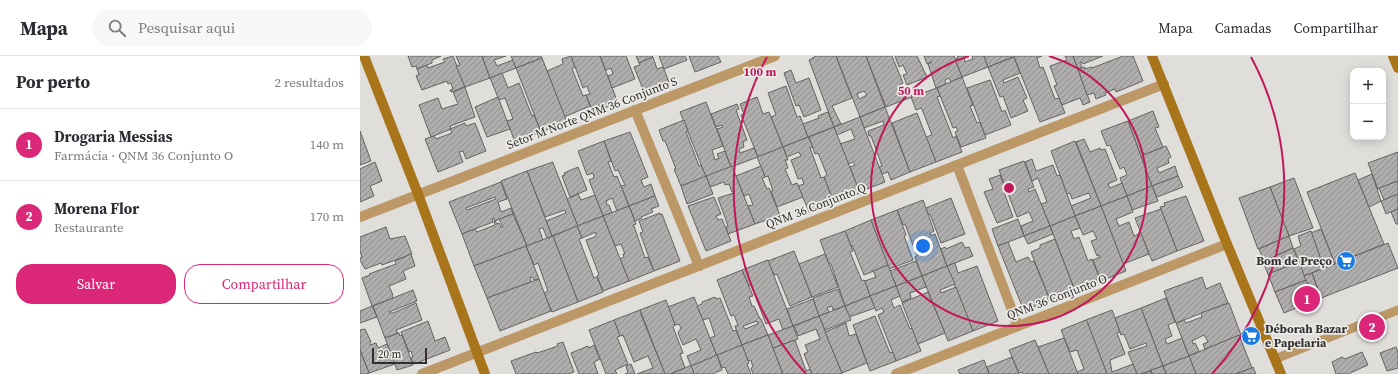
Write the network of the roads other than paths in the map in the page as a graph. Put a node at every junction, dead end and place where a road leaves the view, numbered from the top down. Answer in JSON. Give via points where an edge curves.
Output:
{"nodes":[{"id":1,"x":364,"y":56,"type":"edge"},
{"id":2,"x":775,"y":56,"type":"edge"},
{"id":3,"x":1152,"y":56,"type":"edge"},
{"id":4,"x":1393,"y":56,"type":"edge"},
{"id":5,"x":1398,"y":68,"type":"edge"},
{"id":6,"x":1164,"y":84,"type":"junction"},
{"id":7,"x":635,"y":110,"type":"junction"},
{"id":8,"x":957,"y":165,"type":"junction"},
{"id":9,"x":418,"y":194,"type":"junction"},
{"id":10,"x":360,"y":217,"type":"edge"},
{"id":11,"x":1227,"y":244,"type":"junction"},
{"id":12,"x":699,"y":266,"type":"junction"},
{"id":13,"x":1398,"y":310,"type":"edge"},
{"id":14,"x":1018,"y":326,"type":"junction"},
{"id":15,"x":477,"y":352,"type":"junction"},
{"id":16,"x":1275,"y":360,"type":"junction"},
{"id":17,"x":422,"y":374,"type":"edge"},
{"id":18,"x":485,"y":374,"type":"edge"},
{"id":19,"x":896,"y":374,"type":"edge"},
{"id":20,"x":1281,"y":374,"type":"edge"}],
"edges":[{"from":1,"to":9,"type":"street"},
{"from":2,"to":7,"type":"street","name":"Setor M Norte QNM 36 Conjunto S"},
{"from":3,"to":6,"type":"street"},
{"from":4,"to":5,"type":"street"},
{"from":6,"to":8,"type":"street","name":"QNM 36 Conjunto Q"},
{"from":6,"to":11,"type":"street"},
{"from":7,"to":9,"type":"street","name":"Setor M Norte QNM 36 Conjunto S"},
{"from":7,"to":12,"type":"street"},
{"from":8,"to":12,"type":"street","name":"QNM 36 Conjunto Q"},
{"from":8,"to":14,"type":"street"},
{"from":9,"to":10,"type":"street","name":"Setor M Norte QNM 36 Conjunto S"},
{"from":9,"to":15,"type":"street"},
{"from":11,"to":14,"type":"street","name":"QNM 36 Conjunto O"},
{"from":11,"to":16,"type":"street"},
{"from":12,"to":15,"type":"street","name":"QNM 36 Conjunto Q"},
{"from":13,"to":16,"type":"lane"},
{"from":14,"to":19,"type":"street","name":"QNM 36 Conjunto O"},
{"from":15,"to":17,"type":"street","name":"QNM 36 Conjunto Q"},
{"from":15,"to":18,"type":"street"},
{"from":16,"to":20,"type":"street"}]}
